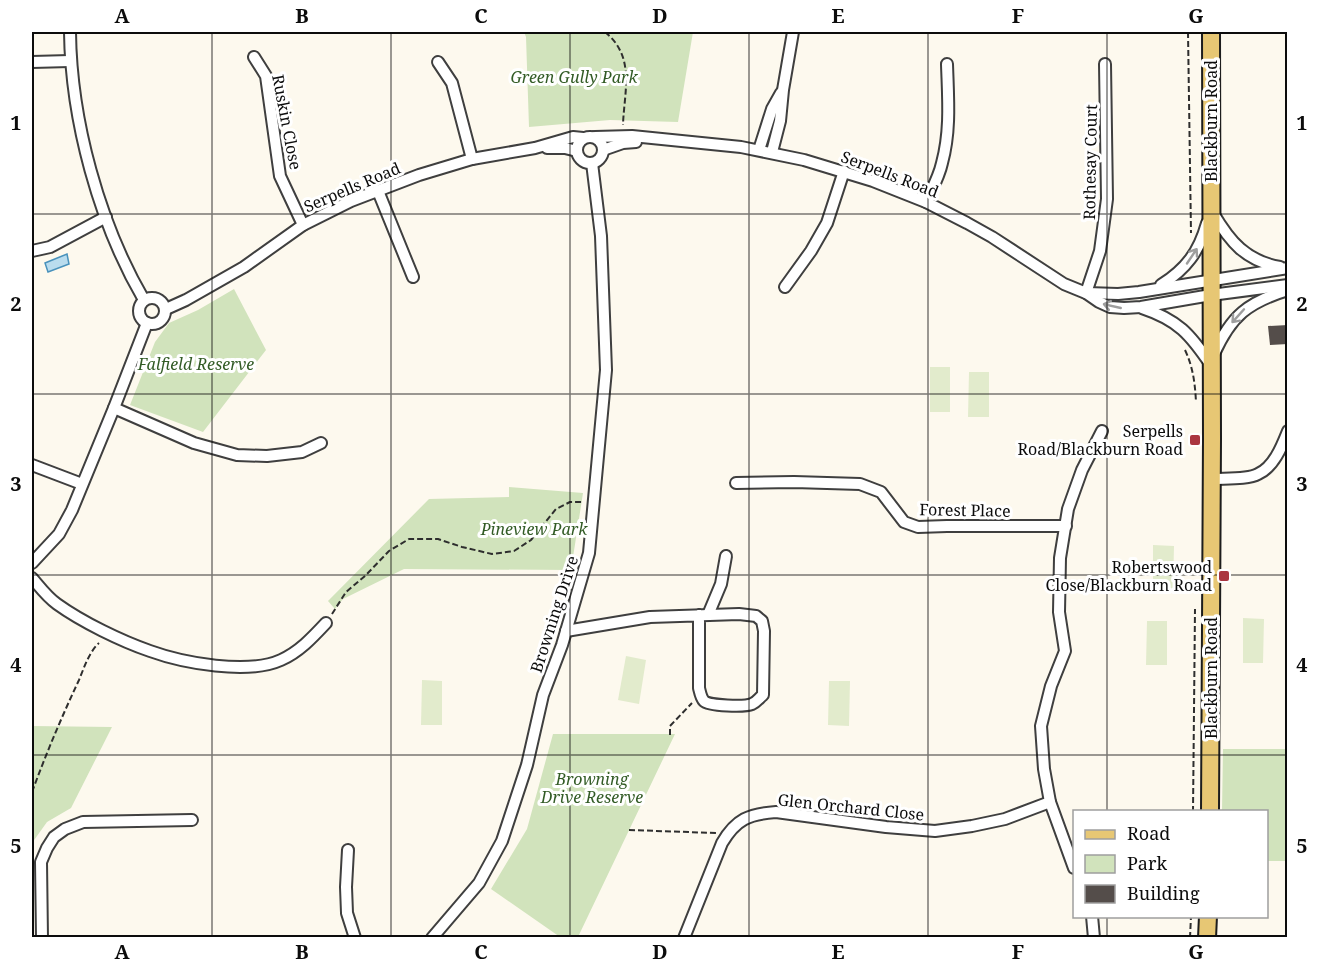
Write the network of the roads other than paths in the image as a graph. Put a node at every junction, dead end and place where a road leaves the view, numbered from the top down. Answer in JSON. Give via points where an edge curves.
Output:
{"nodes":[{"id":1,"x":70,"y":32,"type":"edge"},
{"id":2,"x":793,"y":32,"type":"edge"},
{"id":3,"x":1211,"y":32,"type":"edge"},
{"id":4,"x":254,"y":57,"type":"dead end"},
{"id":5,"x":70,"y":61,"type":"junction"},
{"id":6,"x":32,"y":62,"type":"edge"},
{"id":7,"x":438,"y":63,"type":"dead end"},
{"id":8,"x":947,"y":64,"type":"dead end"},
{"id":9,"x":1105,"y":64,"type":"dead end"},
{"id":10,"x":783,"y":90,"type":"junction"},
{"id":11,"x":589,"y":138,"type":"junction"},
{"id":12,"x":663,"y":140,"type":"junction"},
{"id":13,"x":535,"y":148,"type":"junction"},
{"id":14,"x":603,"y":150,"type":"junction"},
{"id":15,"x":759,"y":150,"type":"junction"},
{"id":16,"x":577,"y":152,"type":"junction"},
{"id":17,"x":772,"y":152,"type":"junction"},
{"id":18,"x":472,"y":159,"type":"junction"},
{"id":19,"x":591,"y":163,"type":"junction"},
{"id":20,"x":844,"y":171,"type":"junction"},
{"id":21,"x":378,"y":191,"type":"junction"},
{"id":22,"x":927,"y":202,"type":"junction"},
{"id":23,"x":1211,"y":211,"type":"junction"},
{"id":24,"x":106,"y":217,"type":"junction"},
{"id":25,"x":303,"y":225,"type":"junction"},
{"id":26,"x":32,"y":251,"type":"edge"},
{"id":27,"x":1286,"y":268,"type":"edge"},
{"id":28,"x":413,"y":277,"type":"dead end"},
{"id":29,"x":1287,"y":285,"type":"edge"},
{"id":30,"x":785,"y":287,"type":"dead end"},
{"id":31,"x":1211,"y":287,"type":"junction"},
{"id":32,"x":1155,"y":289,"type":"junction"},
{"id":33,"x":1287,"y":290,"type":"edge"},
{"id":34,"x":1086,"y":293,"type":"junction"},
{"id":35,"x":144,"y":300,"type":"junction"},
{"id":36,"x":1141,"y":307,"type":"junction"},
{"id":37,"x":166,"y":309,"type":"junction"},
{"id":38,"x":147,"y":323,"type":"junction"},
{"id":39,"x":1211,"y":365,"type":"junction"},
{"id":40,"x":114,"y":408,"type":"junction"},
{"id":41,"x":1102,"y":431,"type":"dead end"},
{"id":42,"x":1287,"y":431,"type":"edge"},
{"id":43,"x":321,"y":443,"type":"dead end"},
{"id":44,"x":32,"y":465,"type":"edge"},
{"id":45,"x":1211,"y":478,"type":"junction"},
{"id":46,"x":736,"y":483,"type":"dead end"},
{"id":47,"x":82,"y":484,"type":"junction"},
{"id":48,"x":1066,"y":526,"type":"junction"},
{"id":49,"x":726,"y":556,"type":"dead end"},
{"id":50,"x":32,"y":563,"type":"edge"},
{"id":51,"x":32,"y":578,"type":"edge"},
{"id":52,"x":703,"y":615,"type":"junction"},
{"id":53,"x":326,"y":623,"type":"road end"},
{"id":54,"x":566,"y":631,"type":"junction"},
{"id":55,"x":1050,"y":802,"type":"junction"},
{"id":56,"x":1210,"y":810,"type":"edge"},
{"id":57,"x":192,"y":820,"type":"dead end"},
{"id":58,"x":348,"y":850,"type":"dead end"},
{"id":59,"x":1072,"y":853,"type":"edge"},
{"id":60,"x":1092,"y":918,"type":"edge"},
{"id":61,"x":1208,"y":918,"type":"edge"},
{"id":62,"x":42,"y":938,"type":"edge"},
{"id":63,"x":355,"y":938,"type":"edge"},
{"id":64,"x":432,"y":938,"type":"edge"},
{"id":65,"x":684,"y":938,"type":"edge"},
{"id":66,"x":1094,"y":938,"type":"edge"},
{"id":67,"x":1208,"y":938,"type":"edge"}],
"edges":[{"from":1,"to":5,"type":"street"},
{"from":2,"to":10,"type":"street"},
{"from":3,"to":23,"type":"main road","name":"Blackburn Road"},
{"from":4,"to":25,"type":"street","name":"Ruskin Close","via":[[266,76],[280,176]]},
{"from":5,"to":6,"type":"street"},
{"from":5,"to":24,"type":"street","via":[[78,116]]},
{"from":7,"to":18,"type":"street","via":[[452,83]]},
{"from":8,"to":22,"type":"street","via":[[947,142]]},
{"from":9,"to":34,"type":"street","name":"Rothesay Court","via":[[1107,199],[1100,251]]},
{"from":10,"to":15,"type":"street","via":[[772,109]]},
{"from":10,"to":17,"type":"street"},
{"from":11,"to":12,"type":"street","name":"Serpells Road","via":[[632,136]]},
{"from":11,"to":13,"type":"street","name":"Serpells Road","via":[[573,137]]},
{"from":11,"to":14,"type":"street","via":[[600,141]]},
{"from":11,"to":16,"type":"street","via":[[580,141]]},
{"from":12,"to":14,"type":"street","name":"Serpells Road","via":[[623,143]]},
{"from":12,"to":15,"type":"street","name":"Serpells Road"},
{"from":13,"to":16,"type":"street","name":"Serpells Road"},
{"from":13,"to":18,"type":"street","name":"Serpells Road"},
{"from":14,"to":19,"type":"street","via":[[600,158]]},
{"from":15,"to":17,"type":"street","name":"Serpells Road"},
{"from":16,"to":19,"type":"street","via":[[582,160]]},
{"from":17,"to":20,"type":"street","name":"Serpells Road"},
{"from":18,"to":21,"type":"street","name":"Serpells Road"},
{"from":19,"to":54,"type":"street","name":"Browning Drive","via":[[601,236],[606,370],[589,554]]},
{"from":20,"to":22,"type":"street","name":"Serpells Road"},
{"from":20,"to":30,"type":"street","via":[[823,230]]},
{"from":21,"to":25,"type":"street","name":"Serpells Road"},
{"from":21,"to":28,"type":"street"},
{"from":22,"to":34,"type":"street","name":"Serpells Road","via":[[992,237],[1064,284]]},
{"from":23,"to":27,"type":"street","name":"Serpells Road","via":[[1241,250],[1263,263]]},
{"from":23,"to":31,"type":"main road","name":"Blackburn Road"},
{"from":32,"to":23,"type":"street","name":"Blackburn Road","one_way":true,"via":[[1191,258]]},
{"from":24,"to":26,"type":"street","via":[[50,247]]},
{"from":24,"to":35,"type":"street"},
{"from":25,"to":37,"type":"street","name":"Serpells Road","via":[[244,267]]},
{"from":27,"to":31,"type":"street","name":"Serpells Road"},
{"from":29,"to":31,"type":"street","name":"Serpells Road"},
{"from":31,"to":32,"type":"street","name":"Serpells Road"},
{"from":31,"to":36,"type":"street","name":"Serpells Road"},
{"from":31,"to":39,"type":"main road","name":"Blackburn Road"},
{"from":32,"to":34,"type":"street","name":"Serpells Road"},
{"from":33,"to":39,"type":"street","name":"Blackburn Road","one_way":true,"via":[[1253,303],[1240,313],[1224,334]]},
{"from":36,"to":34,"type":"street","name":"Serpells Road","one_way":true,"via":[[1110,307]]},
{"from":35,"to":37,"type":"street","via":[[158,298]]},
{"from":35,"to":38,"type":"street","via":[[139,312]]},
{"from":36,"to":39,"type":"street","name":"Serpells Road","via":[[1187,333]]},
{"from":37,"to":38,"type":"street","via":[[160,321]]},
{"from":38,"to":40,"type":"street"},
{"from":39,"to":45,"type":"main road","name":"Blackburn Road"},
{"from":40,"to":43,"type":"street","via":[[194,443],[237,455],[302,452]]},
{"from":40,"to":47,"type":"street"},
{"from":41,"to":48,"type":"street","via":[[1082,470]]},
{"from":42,"to":45,"type":"street","via":[[1277,455],[1259,474]]},
{"from":44,"to":47,"type":"street"},
{"from":45,"to":56,"type":"main road","name":"Blackburn Road"},
{"from":46,"to":48,"type":"street","name":"Forest Place","via":[[860,484],[881,492],[904,522],[918,527]]},
{"from":47,"to":50,"type":"street","via":[[58,534]]},
{"from":48,"to":55,"type":"street","via":[[1060,558],[1059,612],[1065,651],[1041,726]]},
{"from":49,"to":52,"type":"street","via":[[721,584]]},
{"from":51,"to":53,"type":"street","via":[[55,603],[83,620],[152,652],[188,661],[254,667],[280,661],[305,646]]},
{"from":52,"to":52,"type":"street","via":[[699,688],[704,701],[711,705],[756,702],[763,695],[762,621],[756,616],[739,614]]},
{"from":52,"to":54,"type":"street","via":[[650,617]]},
{"from":54,"to":64,"type":"street","name":"Browning Drive","via":[[543,695],[527,765],[502,841],[479,883]]},
{"from":55,"to":59,"type":"street"},
{"from":55,"to":65,"type":"street","name":"Glen Orchard Close","via":[[1005,819],[935,831],[776,812],[747,817],[722,843]]},
{"from":57,"to":62,"type":"street","via":[[83,822],[64,829],[54,837],[42,862]]},
{"from":58,"to":63,"type":"street","via":[[346,913]]},
{"from":60,"to":66,"type":"street"},
{"from":61,"to":67,"type":"main road"}]}
